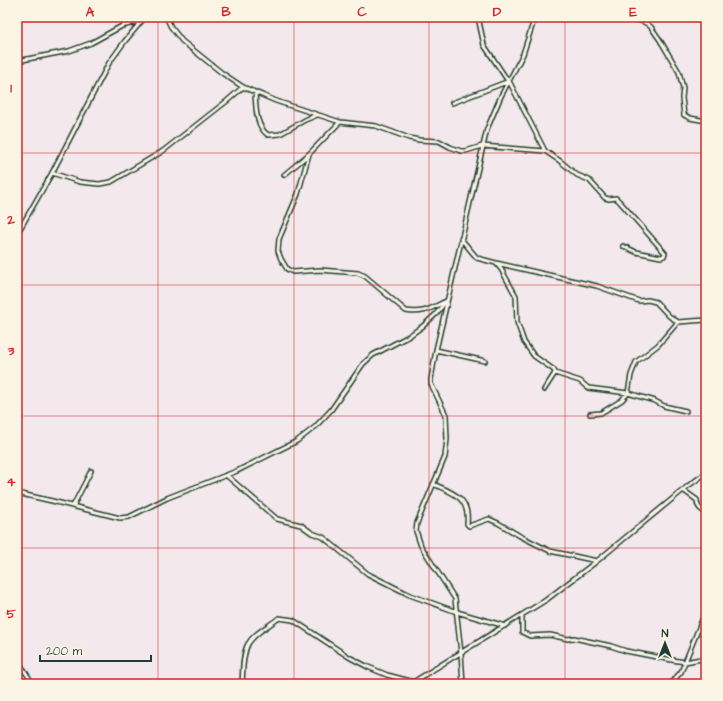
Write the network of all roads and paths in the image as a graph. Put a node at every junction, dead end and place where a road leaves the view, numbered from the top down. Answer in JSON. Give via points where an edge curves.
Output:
{"nodes":[{"id":1,"x":145,"y":17,"type":"edge"},
{"id":2,"x":166,"y":17,"type":"edge"},
{"id":3,"x":478,"y":17,"type":"edge"},
{"id":4,"x":535,"y":17,"type":"edge"},
{"id":5,"x":632,"y":17,"type":"edge"},
{"id":6,"x":143,"y":20,"type":"junction"},
{"id":7,"x":17,"y":61,"type":"edge"},
{"id":8,"x":508,"y":81,"type":"junction"},
{"id":9,"x":243,"y":87,"type":"junction"},
{"id":10,"x":255,"y":92,"type":"junction"},
{"id":11,"x":452,"y":103,"type":"dead end"},
{"id":12,"x":318,"y":115,"type":"junction"},
{"id":13,"x":706,"y":121,"type":"edge"},
{"id":14,"x":340,"y":122,"type":"junction"},
{"id":15,"x":482,"y":146,"type":"junction"},
{"id":16,"x":545,"y":151,"type":"junction"},
{"id":17,"x":309,"y":154,"type":"junction"},
{"id":18,"x":52,"y":173,"type":"junction"},
{"id":19,"x":284,"y":175,"type":"dead end"},
{"id":20,"x":17,"y":234,"type":"edge"},
{"id":21,"x":461,"y":239,"type":"junction"},
{"id":22,"x":623,"y":246,"type":"dead end"},
{"id":23,"x":496,"y":263,"type":"junction"},
{"id":24,"x":447,"y":300,"type":"junction"},
{"id":25,"x":706,"y":320,"type":"edge"},
{"id":26,"x":678,"y":322,"type":"junction"},
{"id":27,"x":436,"y":350,"type":"junction"},
{"id":28,"x":485,"y":361,"type":"dead end"},
{"id":29,"x":555,"y":373,"type":"junction"},
{"id":30,"x":544,"y":390,"type":"dead end"},
{"id":31,"x":628,"y":393,"type":"junction"},
{"id":32,"x":686,"y":412,"type":"dead end"},
{"id":33,"x":590,"y":414,"type":"dead end"},
{"id":34,"x":91,"y":471,"type":"dead end"},
{"id":35,"x":706,"y":473,"type":"edge"},
{"id":36,"x":226,"y":475,"type":"junction"},
{"id":37,"x":433,"y":484,"type":"junction"},
{"id":38,"x":683,"y":490,"type":"junction"},
{"id":39,"x":17,"y":493,"type":"edge"},
{"id":40,"x":73,"y":506,"type":"junction"},
{"id":41,"x":706,"y":513,"type":"edge"},
{"id":42,"x":597,"y":561,"type":"junction"},
{"id":43,"x":706,"y":610,"type":"edge"},
{"id":44,"x":456,"y":612,"type":"junction"},
{"id":45,"x":522,"y":615,"type":"junction"},
{"id":46,"x":505,"y":626,"type":"junction"},
{"id":47,"x":461,"y":653,"type":"junction"},
{"id":48,"x":706,"y":658,"type":"edge"},
{"id":49,"x":17,"y":659,"type":"edge"},
{"id":50,"x":686,"y":662,"type":"junction"},
{"id":51,"x":414,"y":682,"type":"junction"},
{"id":52,"x":33,"y":684,"type":"edge"},
{"id":53,"x":242,"y":684,"type":"edge"},
{"id":54,"x":410,"y":684,"type":"edge"},
{"id":55,"x":463,"y":684,"type":"edge"},
{"id":56,"x":670,"y":684,"type":"edge"}],
"edges":[{"from":1,"to":6,"type":"street"},
{"from":2,"to":9,"type":"street","via":[[182,41]]},
{"from":3,"to":8,"type":"street","via":[[484,45]]},
{"from":4,"to":8,"type":"street","via":[[523,54]]},
{"from":5,"to":13,"type":"street","via":[[651,27],[679,72],[683,88],[684,115]]},
{"from":6,"to":7,"type":"street","via":[[122,26],[69,52]]},
{"from":6,"to":18,"type":"street","via":[[109,63]]},
{"from":8,"to":11,"type":"street"},
{"from":8,"to":15,"type":"street","via":[[493,113]]},
{"from":8,"to":16,"type":"street"},
{"from":9,"to":10,"type":"street"},
{"from":9,"to":18,"type":"street","via":[[163,151],[111,182],[80,182]]},
{"from":10,"to":12,"type":"street"},
{"from":10,"to":12,"type":"street","via":[[258,121],[268,135],[280,134]]},
{"from":12,"to":14,"type":"street"},
{"from":14,"to":15,"type":"street","via":[[376,126],[408,138],[439,141],[461,151]]},
{"from":14,"to":17,"type":"street"},
{"from":15,"to":16,"type":"street"},
{"from":15,"to":21,"type":"street"},
{"from":16,"to":22,"type":"street","via":[[577,175],[589,180],[605,198],[616,198],[665,253],[661,256],[636,252]]},
{"from":17,"to":19,"type":"street"},
{"from":17,"to":24,"type":"street","via":[[298,194],[279,239],[278,250],[288,269],[293,272],[320,270],[358,273],[368,278],[406,311],[415,313],[424,312]]},
{"from":18,"to":20,"type":"street"},
{"from":21,"to":23,"type":"street","via":[[477,258]]},
{"from":21,"to":24,"type":"street"},
{"from":23,"to":26,"type":"street","via":[[596,286],[639,301],[656,302]]},
{"from":23,"to":29,"type":"street","via":[[516,296],[517,322],[524,342],[534,356],[552,367]]},
{"from":24,"to":27,"type":"street"},
{"from":24,"to":36,"type":"street","via":[[423,326],[373,355],[315,427],[293,444]]},
{"from":25,"to":26,"type":"street"},
{"from":26,"to":31,"type":"street","via":[[658,345],[636,362]]},
{"from":27,"to":28,"type":"street"},
{"from":27,"to":37,"type":"street","via":[[431,382],[446,415],[447,439],[445,457]]},
{"from":29,"to":30,"type":"street"},
{"from":29,"to":31,"type":"street","via":[[580,381],[588,388]]},
{"from":31,"to":32,"type":"street"},
{"from":31,"to":33,"type":"street","via":[[622,400],[601,413]]},
{"from":34,"to":40,"type":"street"},
{"from":35,"to":38,"type":"street"},
{"from":36,"to":40,"type":"street","via":[[167,498],[130,517],[113,517]]},
{"from":36,"to":44,"type":"street","via":[[277,519],[301,525],[323,537],[368,574],[410,596]]},
{"from":37,"to":42,"type":"street","via":[[459,497],[465,503],[469,526],[489,520],[552,552]]},
{"from":37,"to":44,"type":"street","via":[[416,531],[421,546],[455,599]]},
{"from":38,"to":41,"type":"street","via":[[697,500],[697,505]]},
{"from":38,"to":42,"type":"street"},
{"from":39,"to":40,"type":"street"},
{"from":42,"to":45,"type":"street","via":[[551,597]]},
{"from":43,"to":50,"type":"street"},
{"from":44,"to":46,"type":"street"},
{"from":44,"to":47,"type":"street"},
{"from":45,"to":46,"type":"street"},
{"from":45,"to":50,"type":"street","via":[[522,632],[530,636],[574,638]]},
{"from":46,"to":47,"type":"street"},
{"from":47,"to":51,"type":"street"},
{"from":47,"to":55,"type":"street"},
{"from":48,"to":50,"type":"street"},
{"from":49,"to":52,"type":"street"},
{"from":50,"to":56,"type":"street"},
{"from":51,"to":53,"type":"street","via":[[368,667],[293,620],[279,618],[247,646]]},
{"from":51,"to":54,"type":"street"}]}
